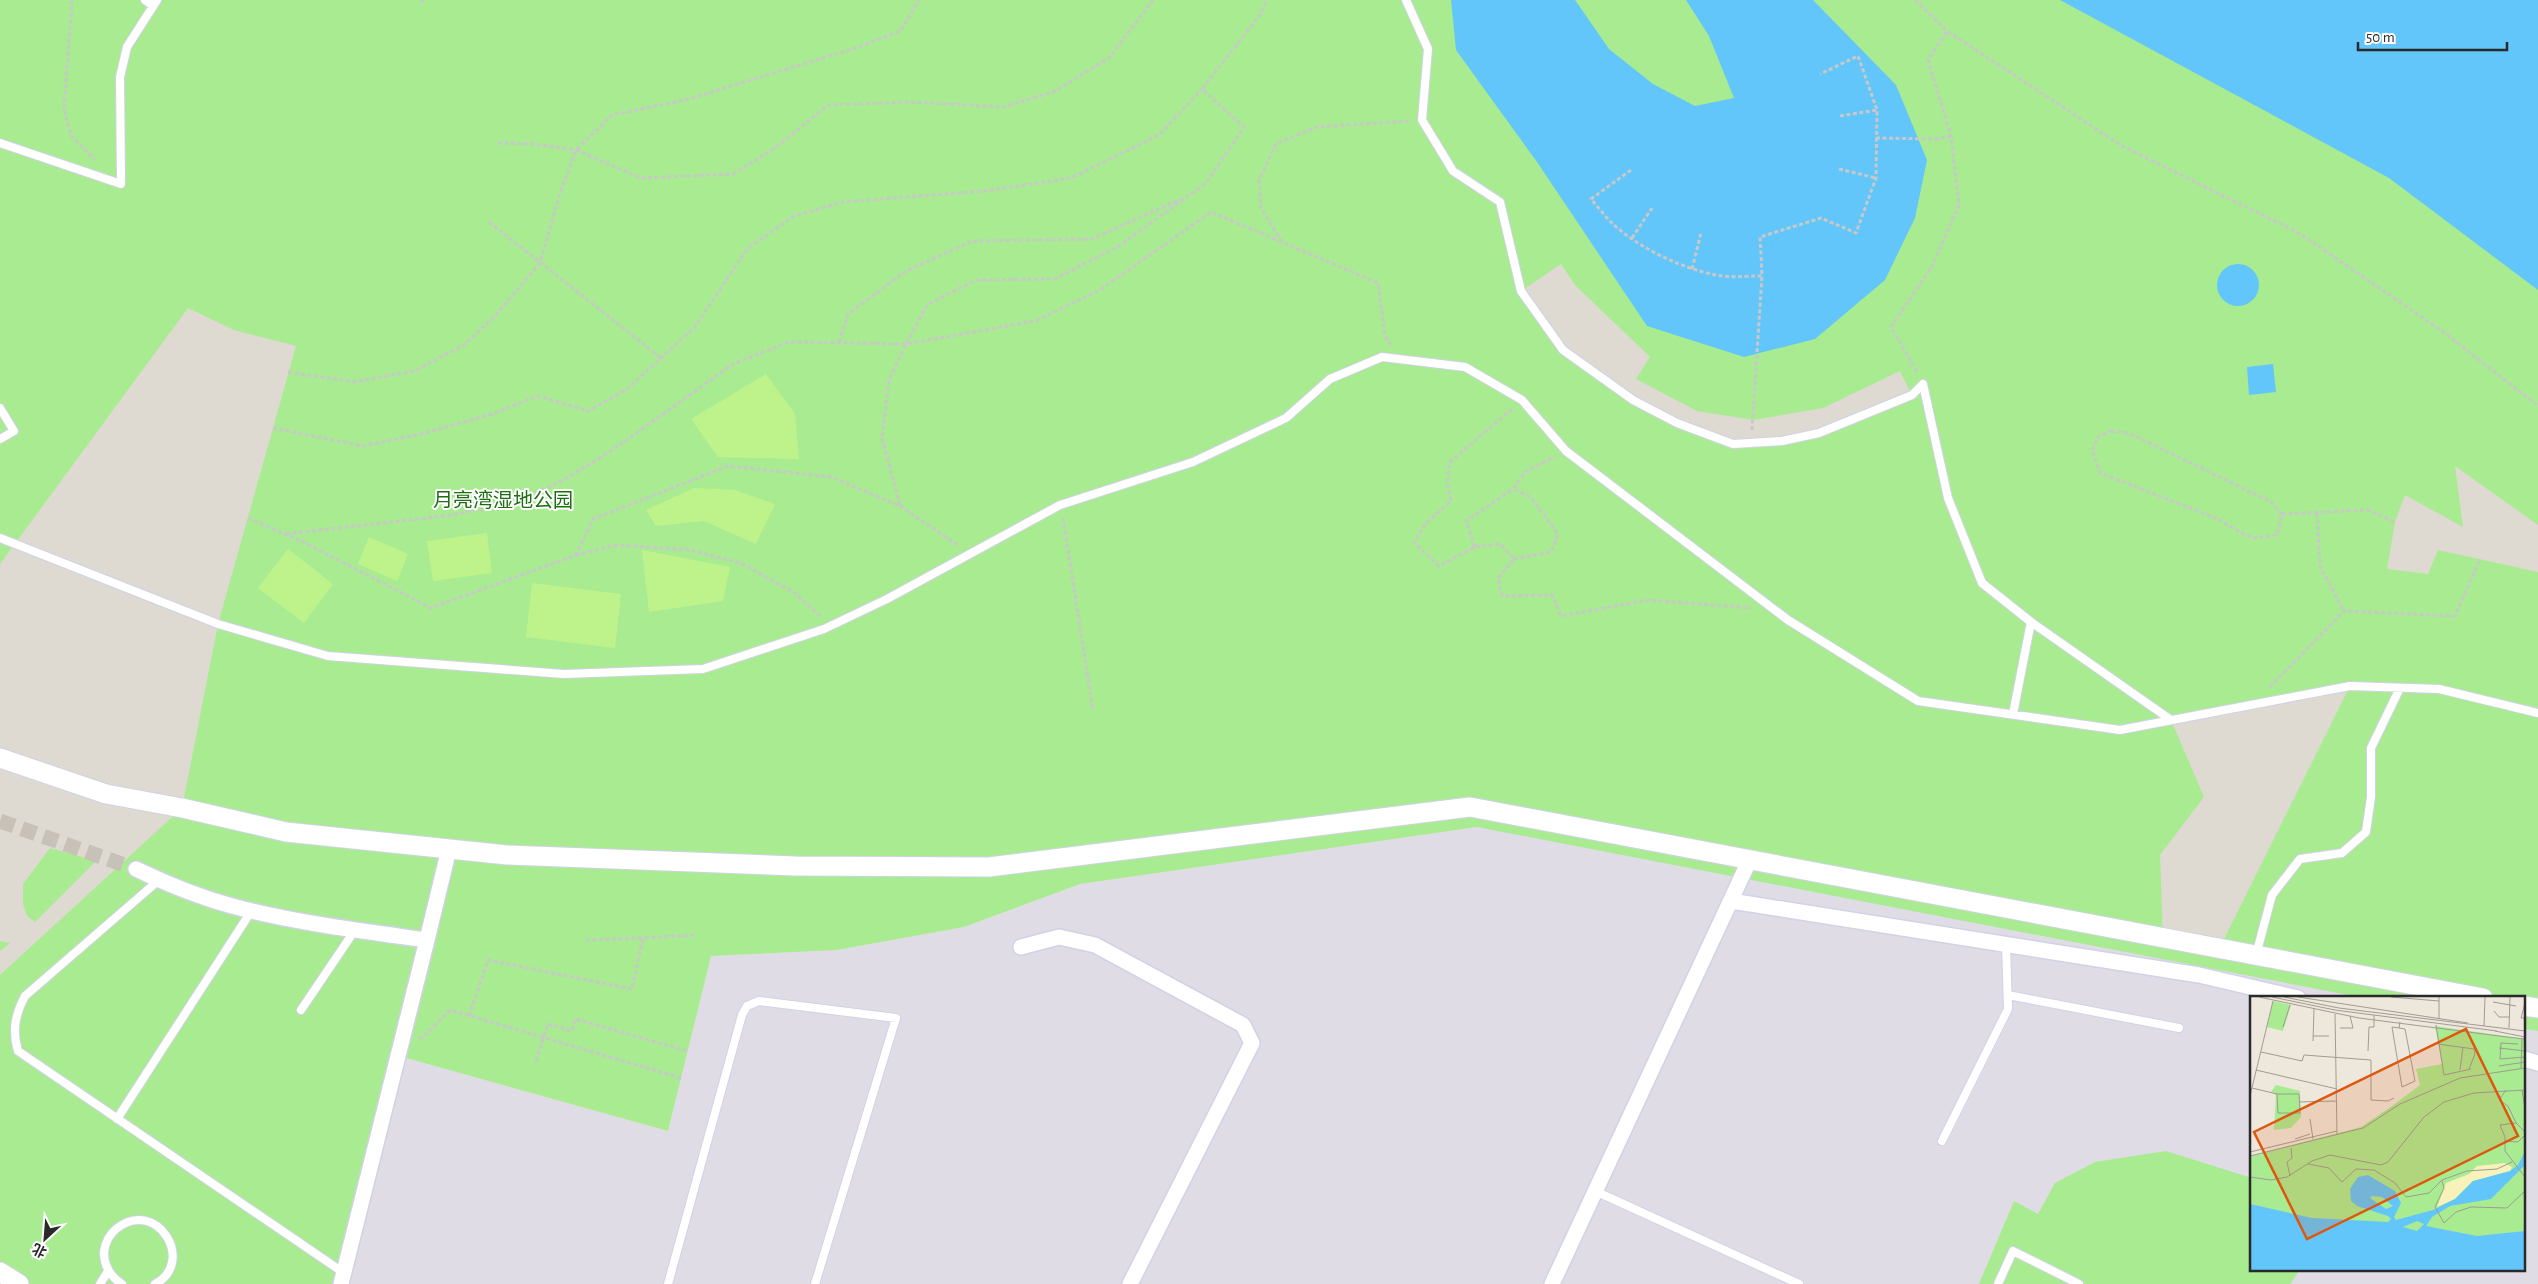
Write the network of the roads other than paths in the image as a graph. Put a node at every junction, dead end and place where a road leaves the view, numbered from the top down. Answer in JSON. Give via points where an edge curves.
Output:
{"nodes":[{"id":1,"x":145,"y":0,"type":"edge"},
{"id":2,"x":1406,"y":0,"type":"edge"},
{"id":3,"x":155,"y":3,"type":"edge"},
{"id":4,"x":0,"y":143,"type":"edge"},
{"id":5,"x":0,"y":408,"type":"edge"},
{"id":6,"x":0,"y":439,"type":"edge"},
{"id":7,"x":0,"y":538,"type":"edge"},
{"id":8,"x":2031,"y":622,"type":"junction"},
{"id":9,"x":2400,"y":688,"type":"junction"},
{"id":10,"x":2538,"y":713,"type":"edge"},
{"id":11,"x":2014,"y":714,"type":"junction"},
{"id":12,"x":2171,"y":720,"type":"junction"},
{"id":13,"x":0,"y":758,"type":"edge"},
{"id":14,"x":449,"y":850,"type":"junction"},
{"id":15,"x":1750,"y":859,"type":"junction"},
{"id":16,"x":136,"y":869,"type":"tunnel mouth"},
{"id":17,"x":159,"y":880,"type":"junction"},
{"id":18,"x":1731,"y":901,"type":"junction"},
{"id":19,"x":252,"y":910,"type":"junction"},
{"id":20,"x":355,"y":930,"type":"junction"},
{"id":21,"x":428,"y":940,"type":"junction"},
{"id":22,"x":2006,"y":944,"type":"junction"},
{"id":23,"x":1021,"y":947,"type":"dead end"},
{"id":24,"x":2256,"y":955,"type":"junction"},
{"id":25,"x":2008,"y":995,"type":"junction"},
{"id":26,"x":2289,"y":996,"type":"edge"},
{"id":27,"x":2472,"y":996,"type":"edge"},
{"id":28,"x":301,"y":1010,"type":"dead end"},
{"id":29,"x":2178,"y":1028,"type":"dead end"},
{"id":30,"x":117,"y":1119,"type":"junction"},
{"id":31,"x":1942,"y":1142,"type":"dead end"},
{"id":32,"x":1595,"y":1191,"type":"junction"},
{"id":33,"x":108,"y":1271,"type":"junction"},
{"id":34,"x":0,"y":1272,"type":"edge"},
{"id":35,"x":343,"y":1279,"type":"edge"},
{"id":36,"x":19,"y":1284,"type":"edge"},
{"id":37,"x":100,"y":1284,"type":"edge"},
{"id":38,"x":122,"y":1284,"type":"edge"},
{"id":39,"x":155,"y":1284,"type":"edge"},
{"id":40,"x":668,"y":1284,"type":"edge"},
{"id":41,"x":815,"y":1284,"type":"edge"},
{"id":42,"x":1130,"y":1284,"type":"edge"},
{"id":43,"x":1552,"y":1284,"type":"edge"},
{"id":44,"x":1798,"y":1284,"type":"edge"},
{"id":45,"x":1998,"y":1284,"type":"edge"},
{"id":46,"x":2079,"y":1284,"type":"edge"}],
"edges":[{"from":1,"to":3,"type":"lane"},
{"from":2,"to":8,"type":"lane","via":[[1428,49],[1422,120],[1453,171],[1500,202],[1520,291],[1564,350],[1633,400],[1677,423],[1733,444],[1782,441],[1819,434],[1912,396],[1923,384],[1948,498],[1982,583]]},
{"from":3,"to":4,"type":"lane","via":[[127,47],[120,77],[120,184]]},
{"from":5,"to":6,"type":"lane","via":[[14,431]]},
{"from":7,"to":11,"type":"lane","via":[[218,624],[328,656],[564,674],[703,669],[831,626],[1060,505],[1193,462],[1286,418],[1330,379],[1382,357],[1465,367],[1522,400],[1566,451],[1776,611],[1918,701]]},
{"from":8,"to":11,"type":"lane"},
{"from":8,"to":12,"type":"lane"},
{"from":9,"to":10,"type":"lane","via":[[2439,689]]},
{"from":9,"to":12,"type":"lane","via":[[2350,686]]},
{"from":9,"to":24,"type":"lane","via":[[2371,748],[2371,797],[2366,832],[2342,853],[2300,859],[2272,895]]},
{"from":11,"to":12,"type":"lane","via":[[2120,730]]},
{"from":13,"to":14,"type":"street","via":[[106,794],[286,832]]},
{"from":14,"to":15,"type":"street","via":[[508,856],[795,866],[989,867],[1470,806]]},
{"from":14,"to":21,"type":"street"},
{"from":15,"to":18,"type":"street"},
{"from":15,"to":24,"type":"street"},
{"from":16,"to":17,"type":"street"},
{"from":17,"to":19,"type":"street"},
{"from":17,"to":30,"type":"lane","via":[[25,996],[18,1008],[13,1034],[18,1051]]},
{"from":18,"to":22,"type":"street"},
{"from":18,"to":32,"type":"street"},
{"from":19,"to":20,"type":"street"},
{"from":19,"to":30,"type":"lane"},
{"from":20,"to":21,"type":"street"},
{"from":20,"to":28,"type":"lane"},
{"from":21,"to":35,"type":"street"},
{"from":22,"to":25,"type":"lane"},
{"from":22,"to":26,"type":"street","via":[[2199,975]]},
{"from":23,"to":42,"type":"street","via":[[1059,937],[1094,945],[1243,1024],[1252,1043]]},
{"from":24,"to":27,"type":"street"},
{"from":25,"to":29,"type":"lane"},
{"from":25,"to":31,"type":"lane","via":[[2008,1009]]},
{"from":30,"to":35,"type":"lane"},
{"from":32,"to":43,"type":"street"},
{"from":32,"to":44,"type":"lane"},
{"from":33,"to":37,"type":"lane"},
{"from":33,"to":38,"type":"lane"},
{"from":33,"to":39,"type":"lane","via":[[104,1250],[112,1232],[130,1221],[151,1222],[169,1238],[172,1249],[168,1272]]},
{"from":34,"to":36,"type":"street"},
{"from":40,"to":41,"type":"lane","via":[[742,1015],[747,1006],[759,1001],[896,1018]]},
{"from":45,"to":46,"type":"lane","via":[[2013,1251]]}]}
